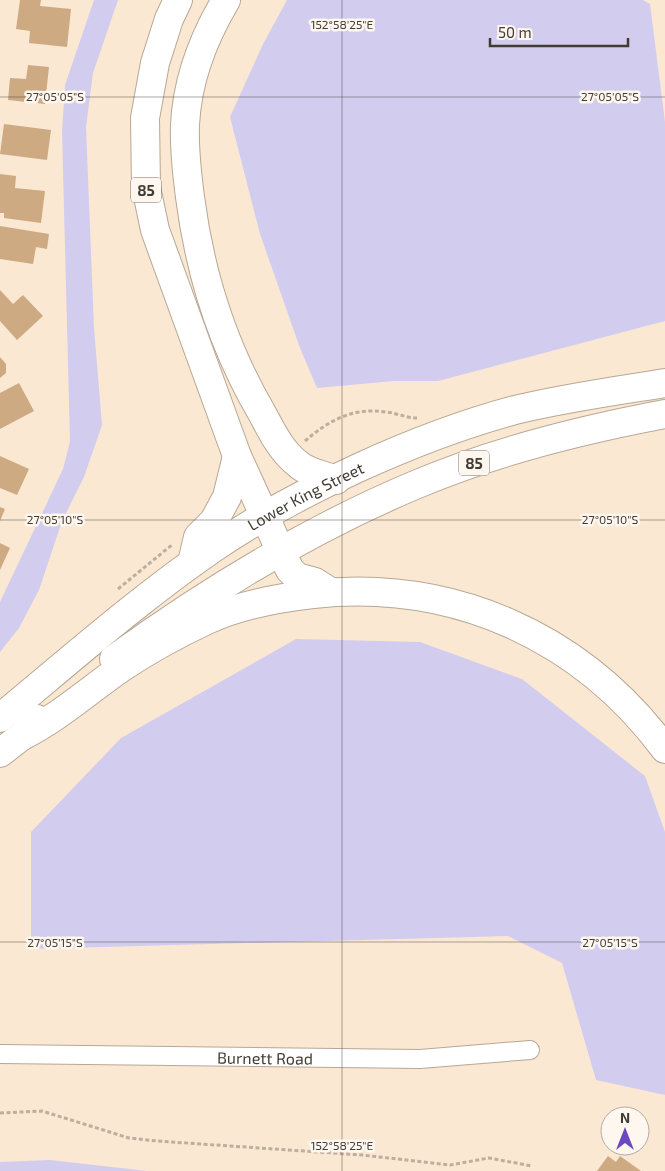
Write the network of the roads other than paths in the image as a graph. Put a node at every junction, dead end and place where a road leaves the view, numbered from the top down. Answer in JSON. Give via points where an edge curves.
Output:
{"nodes":[{"id":1,"x":178,"y":0,"type":"edge"},
{"id":2,"x":226,"y":0,"type":"edge"},
{"id":3,"x":665,"y":383,"type":"edge"},
{"id":4,"x":665,"y":414,"type":"edge"},
{"id":5,"x":237,"y":456,"type":"junction"},
{"id":6,"x":336,"y":480,"type":"junction"},
{"id":7,"x":265,"y":517,"type":"junction"},
{"id":8,"x":280,"y":552,"type":"junction"},
{"id":9,"x":192,"y":563,"type":"junction"},
{"id":10,"x":331,"y":592,"type":"junction"},
{"id":11,"x":0,"y":718,"type":"edge"},
{"id":12,"x":22,"y":736,"type":"junction"},
{"id":13,"x":665,"y":749,"type":"edge"},
{"id":14,"x":0,"y":754,"type":"edge"},
{"id":15,"x":530,"y":1050,"type":"dead end"},
{"id":16,"x":0,"y":1054,"type":"edge"}],
"edges":[{"from":1,"to":5,"type":"main road","number":"85","via":[[160,47],[149,91],[145,126],[146,187],[155,230]]},
{"from":2,"to":6,"type":"main road","via":[[206,38],[195,70],[185,125],[187,173],[199,257],[217,319],[235,362],[275,437],[299,465]]},
{"from":3,"to":6,"type":"main road","name":"Lower King Street","via":[[515,410],[407,448]]},
{"from":4,"to":8,"type":"main road","number":"85","via":[[538,442],[416,484],[328,524]]},
{"from":5,"to":7,"type":"main road","number":"85"},
{"from":5,"to":9,"type":"main road","via":[[227,497],[214,521],[198,538]]},
{"from":6,"to":7,"type":"main road","name":"Lower King Street"},
{"from":7,"to":8,"type":"main road","number":"85"},
{"from":7,"to":9,"type":"main road","name":"Lower King Street"},
{"from":8,"to":10,"type":"main road","via":[[297,577],[315,582]]},
{"from":8,"to":12,"type":"main road","via":[[178,614],[128,649],[40,716]]},
{"from":9,"to":11,"type":"main road","name":"Lower King Street"},
{"from":10,"to":12,"type":"main road","via":[[268,600],[209,619],[122,667],[45,724]]},
{"from":10,"to":13,"type":"main road","via":[[420,596],[470,609],[527,630],[575,659],[620,696]]},
{"from":12,"to":14,"type":"main road"},
{"from":15,"to":16,"type":"street","name":"Burnett Road","via":[[420,1059]]}]}
